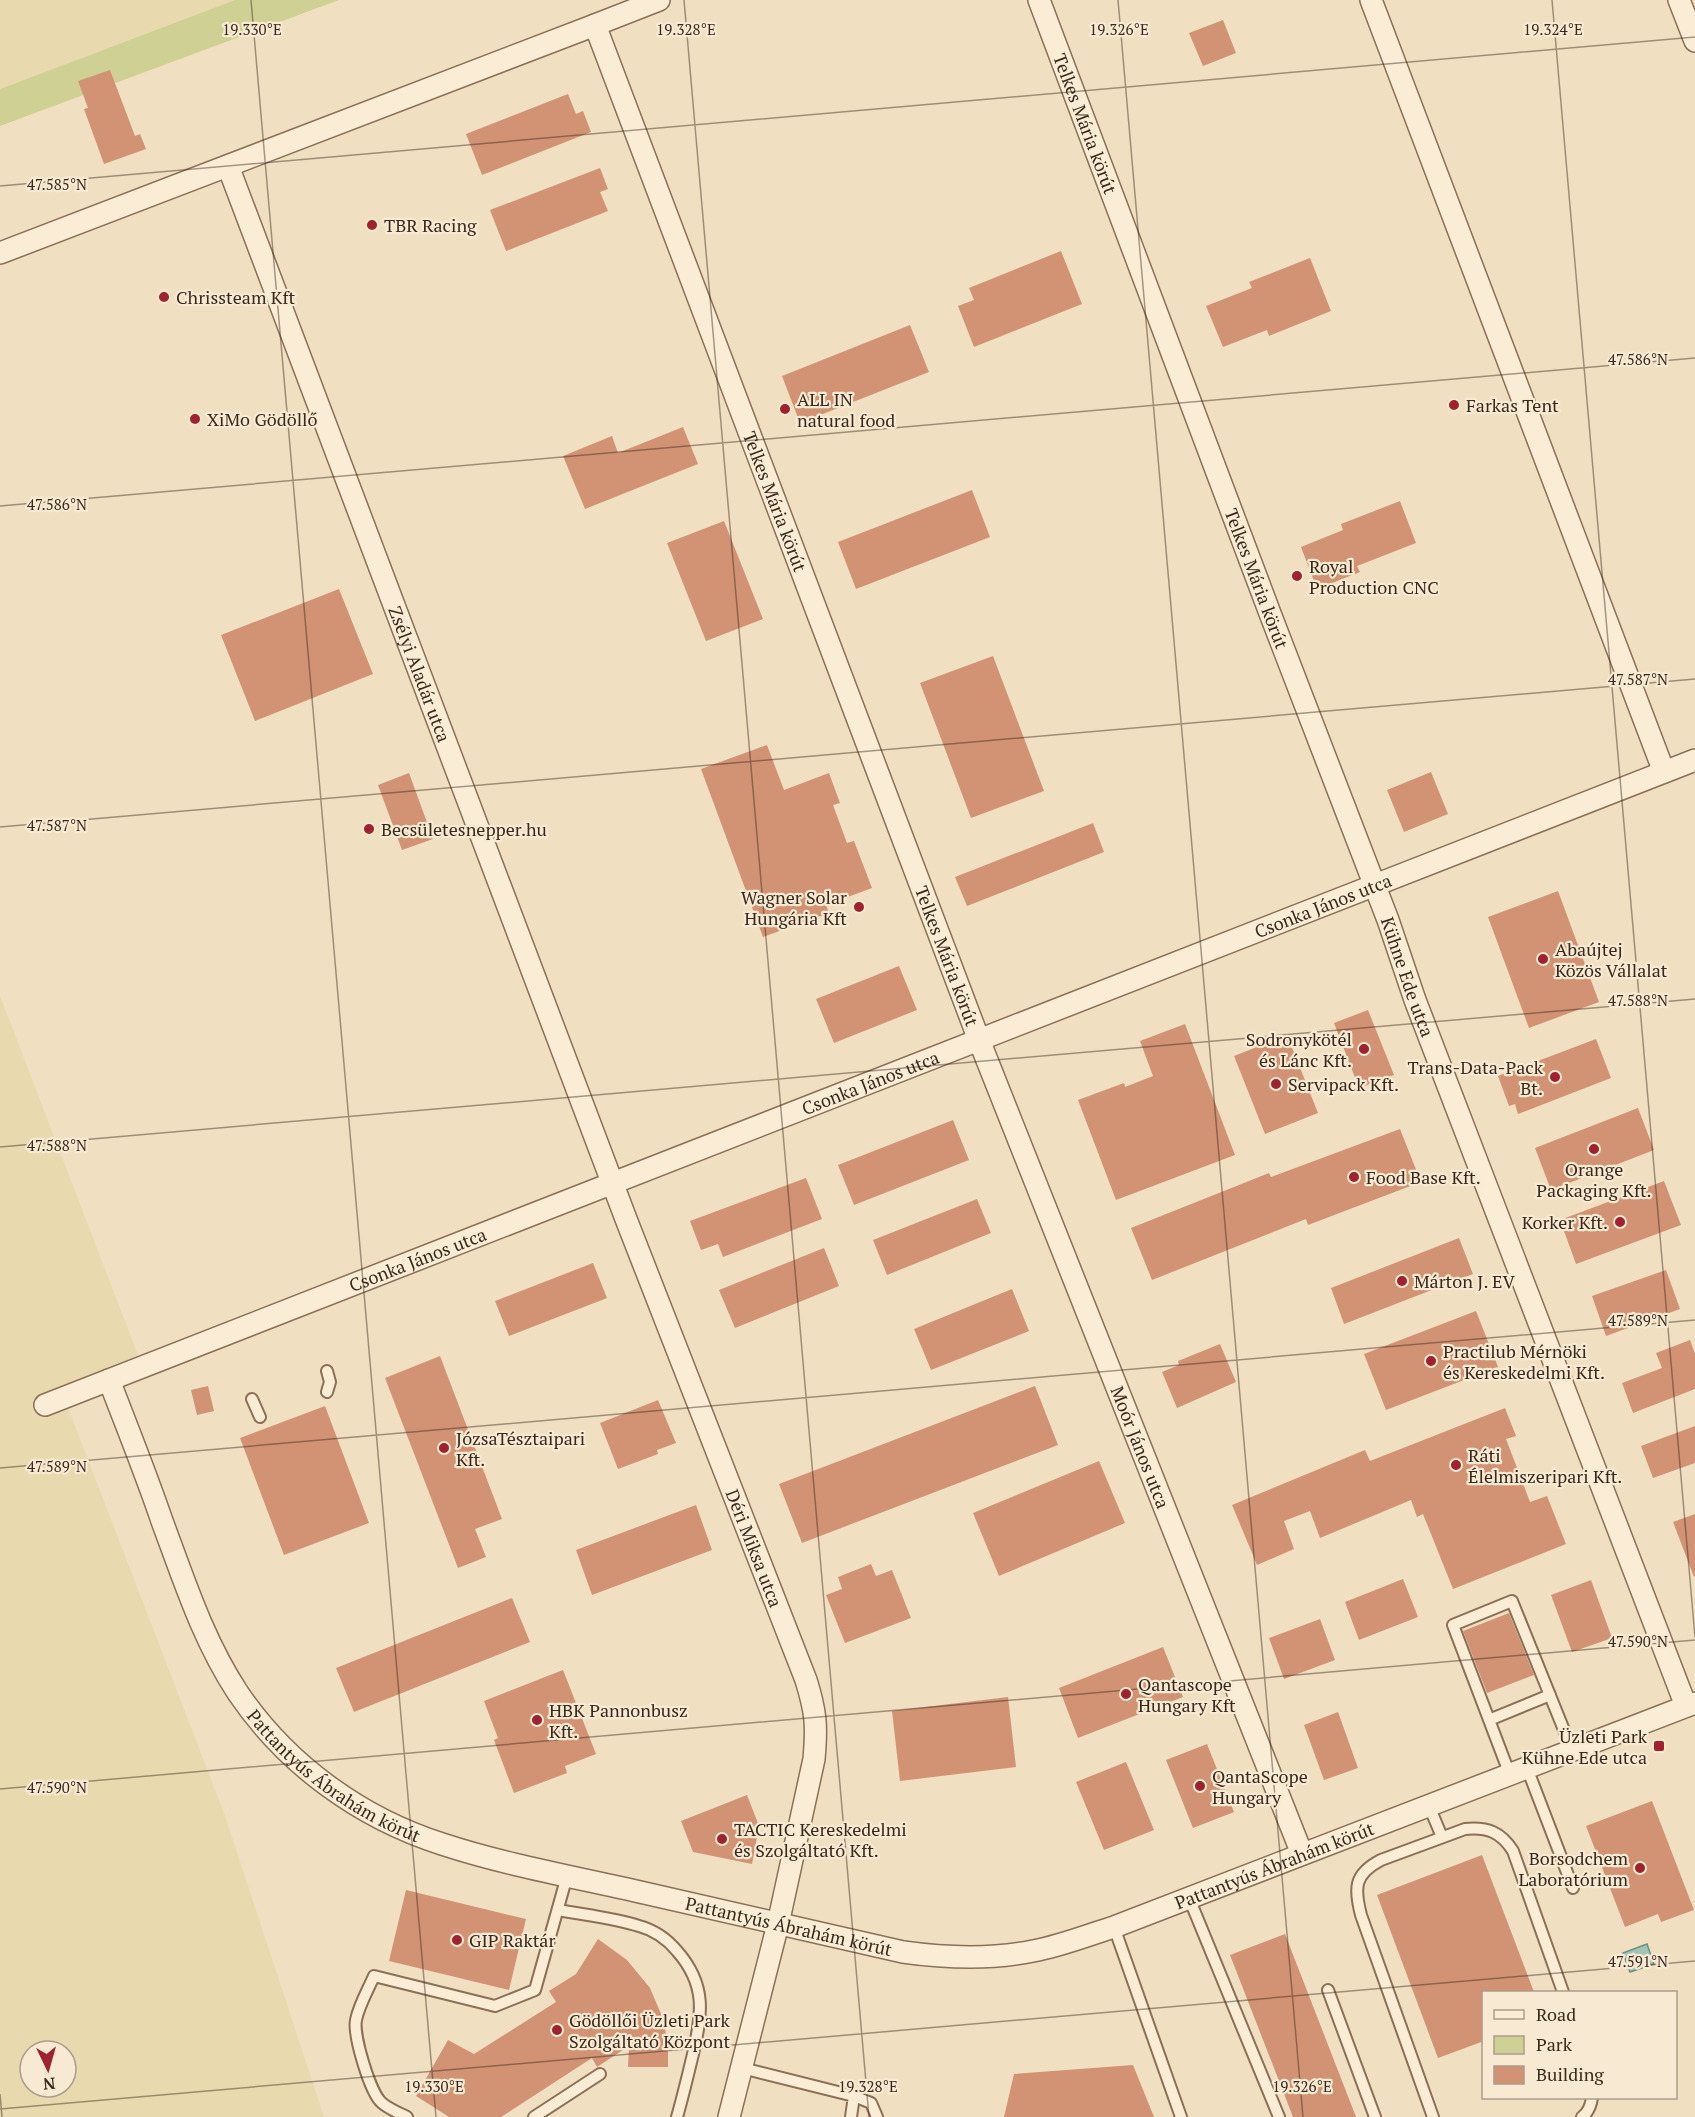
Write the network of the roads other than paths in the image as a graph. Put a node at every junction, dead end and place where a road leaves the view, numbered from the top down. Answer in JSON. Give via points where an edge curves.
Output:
{"nodes":[{"id":1,"x":659,"y":0,"type":"edge"},
{"id":2,"x":1039,"y":0,"type":"edge"},
{"id":3,"x":1371,"y":0,"type":"edge"},
{"id":4,"x":1679,"y":0,"type":"edge"},
{"id":5,"x":595,"y":25,"type":"junction"},
{"id":6,"x":1695,"y":41,"type":"edge"},
{"id":7,"x":228,"y":166,"type":"junction"},
{"id":8,"x":0,"y":253,"type":"edge"},
{"id":9,"x":1695,"y":760,"type":"edge"},
{"id":10,"x":1664,"y":772,"type":"junction"},
{"id":11,"x":1374,"y":885,"type":"junction"},
{"id":12,"x":978,"y":1040,"type":"junction"},
{"id":13,"x":613,"y":1183,"type":"junction"},
{"id":14,"x":327,"y":1371,"type":"dead end"},
{"id":15,"x":110,"y":1380,"type":"junction"},
{"id":16,"x":327,"y":1392,"type":"dead end"},
{"id":17,"x":252,"y":1400,"type":"dead end"},
{"id":18,"x":45,"y":1405,"type":"dead end"},
{"id":19,"x":260,"y":1417,"type":"dead end"},
{"id":20,"x":1550,"y":1695,"type":"junction"},
{"id":21,"x":1691,"y":1705,"type":"edge"},
{"id":22,"x":1489,"y":1720,"type":"junction"},
{"id":23,"x":1572,"y":1750,"type":"junction"},
{"id":24,"x":1518,"y":1771,"type":"junction"},
{"id":25,"x":1429,"y":1806,"type":"junction"},
{"id":26,"x":1442,"y":1837,"type":"junction"},
{"id":27,"x":1302,"y":1854,"type":"junction"},
{"id":28,"x":567,"y":1876,"type":"junction"},
{"id":29,"x":1573,"y":1888,"type":"dead end"},
{"id":30,"x":1189,"y":1898,"type":"junction"},
{"id":31,"x":558,"y":1910,"type":"junction"},
{"id":32,"x":778,"y":1924,"type":"junction"},
{"id":33,"x":1114,"y":1927,"type":"junction"},
{"id":34,"x":1328,"y":1990,"type":"dead end"},
{"id":35,"x":1563,"y":1991,"type":"edge"},
{"id":36,"x":742,"y":2068,"type":"junction"},
{"id":37,"x":600,"y":2074,"type":"dead end"},
{"id":38,"x":854,"y":2096,"type":"junction"},
{"id":39,"x":1592,"y":2099,"type":"edge"},
{"id":40,"x":406,"y":2117,"type":"edge"},
{"id":41,"x":534,"y":2117,"type":"edge"},
{"id":42,"x":677,"y":2117,"type":"edge"},
{"id":43,"x":729,"y":2117,"type":"edge"},
{"id":44,"x":850,"y":2117,"type":"edge"},
{"id":45,"x":877,"y":2117,"type":"edge"},
{"id":46,"x":1181,"y":2117,"type":"edge"},
{"id":47,"x":1279,"y":2117,"type":"edge"},
{"id":48,"x":1375,"y":2117,"type":"edge"},
{"id":49,"x":1433,"y":2117,"type":"edge"},
{"id":50,"x":1582,"y":2117,"type":"edge"}],
"edges":[{"from":1,"to":5,"type":"street"},
{"from":2,"to":11,"type":"street","name":"Telkes Mária körút"},
{"from":3,"to":10,"type":"street"},
{"from":4,"to":6,"type":"street"},
{"from":5,"to":7,"type":"street"},
{"from":5,"to":12,"type":"street","name":"Telkes Mária körút"},
{"from":7,"to":8,"type":"street"},
{"from":7,"to":13,"type":"street","name":"Zsélyi Aladár utca"},
{"from":9,"to":10,"type":"street","name":"Csonka János utca"},
{"from":10,"to":11,"type":"street","name":"Csonka János utca"},
{"from":11,"to":12,"type":"street","name":"Csonka János utca"},
{"from":11,"to":21,"type":"street","name":"Kühne Ede utca","via":[[1413,995]]},
{"from":12,"to":13,"type":"street","name":"Csonka János utca"},
{"from":12,"to":27,"type":"street","name":"Moór János utca"},
{"from":13,"to":15,"type":"street","name":"Csonka János utca"},
{"from":13,"to":32,"type":"street","name":"Déri Miksa utca","via":[[815,1709],[814,1759]]},
{"from":14,"to":16,"type":"lane"},
{"from":15,"to":18,"type":"street","name":"Csonka János utca"},
{"from":15,"to":28,"type":"street","name":"Pattantyús Ábrahám körút","via":[[193,1607],[239,1694],[277,1742],[326,1784],[410,1832],[472,1853]]},
{"from":17,"to":19,"type":"lane"},
{"from":20,"to":22,"type":"lane"},
{"from":20,"to":22,"type":"lane","via":[[1512,1600],[1453,1625]]},
{"from":20,"to":23,"type":"lane"},
{"from":21,"to":23,"type":"street","name":"Pattantyús Ábrahám körút"},
{"from":22,"to":24,"type":"lane"},
{"from":23,"to":24,"type":"street","name":"Pattantyús Ábrahám körút"},
{"from":24,"to":25,"type":"street","name":"Pattantyús Ábrahám körút"},
{"from":24,"to":29,"type":"lane"},
{"from":25,"to":26,"type":"lane"},
{"from":25,"to":27,"type":"street","name":"Pattantyús Ábrahám körút"},
{"from":26,"to":35,"type":"lane","via":[[1480,1828],[1505,1839],[1513,1851]]},
{"from":26,"to":49,"type":"lane","via":[[1368,1866],[1356,1888],[1361,1915]]},
{"from":27,"to":30,"type":"street","name":"Pattantyús Ábrahám körút"},
{"from":28,"to":31,"type":"lane"},
{"from":28,"to":32,"type":"street","name":"Pattantyús Ábrahám körút"},
{"from":30,"to":33,"type":"street","name":"Pattantyús Ábrahám körút"},
{"from":30,"to":47,"type":"lane"},
{"from":31,"to":40,"type":"lane","via":[[535,1990],[495,2006],[374,1976],[357,2017],[357,2038],[374,2093],[382,2103]]},
{"from":31,"to":42,"type":"lane","via":[[640,1926],[658,1934],[692,1970],[701,2002],[700,2022]]},
{"from":32,"to":33,"type":"street","name":"Pattantyús Ábrahám körút","via":[[903,1952],[961,1958],[1034,1951]]},
{"from":32,"to":36,"type":"street","name":"Déri Miksa utca"},
{"from":33,"to":46,"type":"lane"},
{"from":34,"to":48,"type":"lane"},
{"from":36,"to":38,"type":"lane"},
{"from":36,"to":43,"type":"street","name":"Déri Miksa utca"},
{"from":37,"to":41,"type":"lane"},
{"from":38,"to":44,"type":"lane"},
{"from":38,"to":45,"type":"lane","via":[[872,2103]]},
{"from":39,"to":50,"type":"lane"}]}
